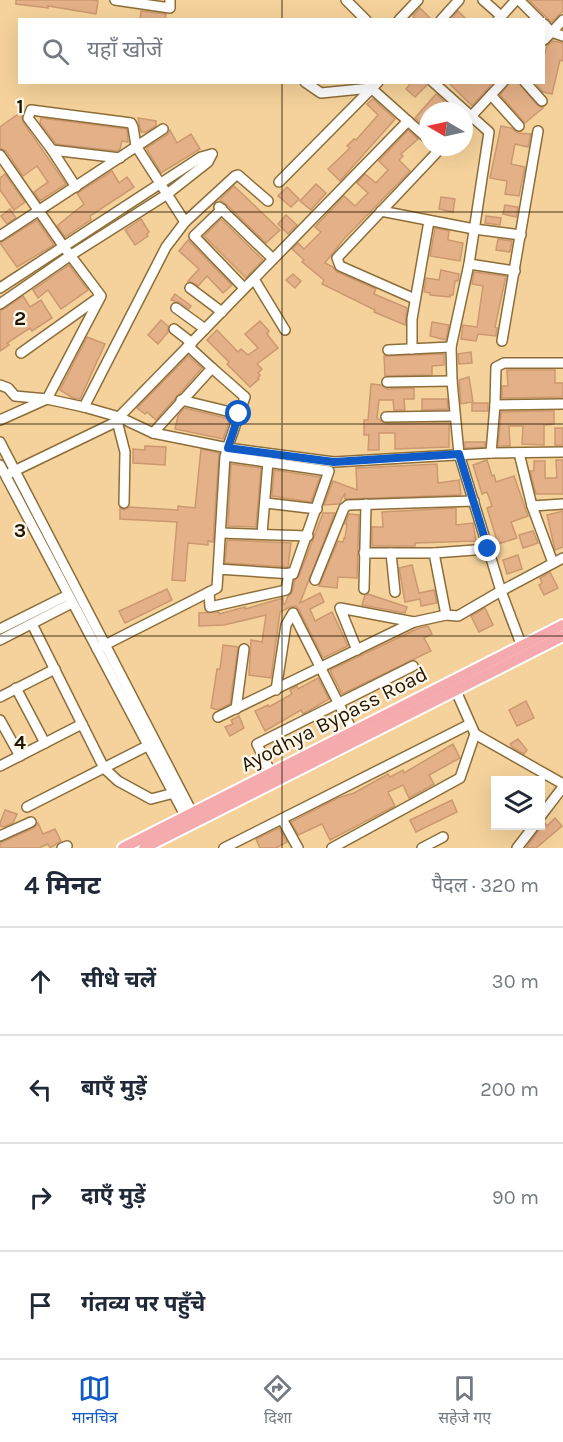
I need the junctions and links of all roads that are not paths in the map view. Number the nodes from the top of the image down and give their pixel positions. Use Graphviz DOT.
graph roads {
  1 [pos="115,0"];
  2 [pos="170,0"];
  3 [pos="346,0"];
  4 [pos="406,0"];
  5 [pos="418,0"];
  6 [pos="459,0"];
  7 [pos="483,0"];
  8 [pos="518,0"];
  9 [pos="402,17"];
  10 [pos="364,18"];
  11 [pos="443,18"];
  12 [pos="499,18"];
  13 [pos="536,18"];
  14 [pos="563,20"];
  15 [pos="545,26"];
  16 [pos="551,32"];
  17 [pos="563,36"];
  18 [pos="545,38"];
  19 [pos="308,84"];
  20 [pos="436,84"];
  21 [pos="500,84"];
  22 [pos="375,86"];
  23 [pos="533,87"];
  24 [pos="491,95"];
  25 [pos="542,100"];
  26 [pos="456,102"];
  27 [pos="473,114"];
  28 [pos="473,118"];
  29 [pos="408,121"];
  30 [pos="519,126"];
  31 [pos="163,129"];
  32 [pos="419,131"];
  33 [pos="538,131"];
  34 [pos="136,146"];
  35 [pos="52,150"];
  36 [pos="0,155"];
  37 [pos="433,156"];
  38 [pos="120,158"];
  39 [pos="279,182"];
  40 [pos="159,184"];
  41 [pos="76,187"];
  42 [pos="166,195"];
  43 [pos="212,198"];
  44 [pos="268,201"];
  45 [pos="222,209"];
  46 [pos="37,210"];
  47 [pos="381,211"];
  48 [pos="429,221"];
  49 [pos="185,222"];
  50 [pos="474,229"];
  51 [pos="1,232"];
  52 [pos="521,235"];
  53 [pos="68,251"];
  54 [pos="273,259"];
  55 [pos="469,264"];
  56 [pos="515,271"];
  57 [pos="254,279"];
  58 [pos="0,288"];
  59 [pos="190,288"];
  60 [pos="244,288"];
  61 [pos="101,296"];
  62 [pos="415,299"];
  63 [pos="0,304"];
  64 [pos="176,308"];
  65 [pos="222,312"];
  66 [pos="174,328"];
  67 [pos="205,329"];
  68 [pos="285,330"];
  69 [pos="502,341"];
  70 [pos="190,344"];
  71 [pos="451,347"];
  72 [pos="412,349"];
  73 [pos="388,350"];
  74 [pos="21,353"];
  75 [pos="563,363"];
  76 [pos="212,368"];
  77 [pos="452,381"];
  78 [pos="387,382"];
  79 [pos="0,385"];
  80 [pos="47,399"];
  81 [pos="181,400"];
  82 [pos="563,404"];
  83 [pos="495,405"];
  84 [pos="84,407"];
  85 [pos="239,414"];
  86 [pos="455,416"];
  87 [pos="386,417"];
  88 [pos="119,419"];
  89 [pos="0,420"];
  90 [pos="153,433"];
  91 [pos="0,442"];
  92 [pos="226,452"];
  93 [pos="563,452"];
  94 [pos="490,453"];
  95 [pos="519,453"];
  96 [pos="459,454"];
  97 [pos="268,462"];
  98 [pos="0,465"];
  99 [pos="10,473"];
  100 [pos="474,501"];
  101 [pos="124,503"];
  102 [pos="266,503"];
  103 [pos="366,504"];
  104 [pos="563,504"];
  105 [pos="532,506"];
  106 [pos="317,509"];
  107 [pos="221,533"];
  108 [pos="262,534"];
  109 [pos="308,536"];
  110 [pos="488,549"];
  111 [pos="364,553"];
  112 [pos="391,553"];
  113 [pos="434,553"];
  114 [pos="563,558"];
  115 [pos="553,563"];
  116 [pos="218,569"];
  117 [pos="289,573"];
  118 [pos="315,580"];
  119 [pos="364,589"];
  120 [pos="501,591"];
  121 [pos="209,592"];
  122 [pos="395,592"];
  123 [pos="70,599"];
  124 [pos="446,615"];
  125 [pos="414,622"];
  126 [pos="32,624"];
  127 [pos="563,625"];
  128 [pos="0,629"];
  129 [pos="563,636"];
  130 [pos="0,640"];
  131 [pos="101,647"];
  132 [pos="244,649"];
  133 [pos="357,650"];
  134 [pos="523,651"];
  135 [pos="412,666"];
  136 [pos="321,668"];
  137 [pos="55,669"];
  138 [pos="16,688"];
  139 [pos="276,690"];
  140 [pos="456,691"];
  141 [pos="0,696"];
  142 [pos="338,703"];
  143 [pos="236,709"];
  144 [pos="218,717"];
  145 [pos="0,720"];
  146 [pos="82,724"];
  147 [pos="470,724"];
  148 [pos="353,732"];
  149 [pos="475,734"];
  150 [pos="45,743"];
  151 [pos="149,745"];
  152 [pos="20,756"];
  153 [pos="0,766"];
  154 [pos="104,768"];
  155 [pos="272,773"];
  156 [pos="563,785"];
  157 [pos="174,793"];
  158 [pos="27,807"];
  159 [pos="545,810"];
  160 [pos="191,819"];
  161 [pos="282,819"];
  162 [pos="31,822"];
  163 [pos="530,830"];
  164 [pos="3,832"];
  165 [pos="443,837"];
  166 [pos="352,838"];
  167 [pos="123,848"];
  168 [pos="144,848"];
  169 [pos="224,848"];
  170 [pos="298,848"];
  171 [pos="332,848"];
  172 [pos="358,848"];
  173 [pos="422,848"];
  174 [pos="517,848"];
  1 -- 2 [label="street"];
  3 -- 10 [label="street"];
  4 -- 9 [label="street"];
  5 -- 9 [label="street"];
  6 -- 11 [label="street"];
  7 -- 12 [label="street"];
  8 -- 12 [label="street"];
  8 -- 13 [label="street"];
  14 -- 16 [label="street"];
  15 -- 16 [label="street"];
  16 -- 17 [label="street"];
  16 -- 18 [label="street"];
  19 -- 22 [label="street"];
  20 -- 26 [label="street"];
  21 -- 24 [label="street"];
  22 -- 29 [label="street"];
  22 -- 39 [label="street"];
  23 -- 25 [label="street"];
  24 -- 27 [label="street"];
  24 -- 30 [label="street"];
  28 -- 50 [label="street"];
  29 -- 32 [label="street"];
  29 -- 54 [label="street"];
  31 -- 34 [label="street"];
  33 -- 52 [label="street"];
  34 -- 35 [label="street"];
  34 -- 38 [label="street"];
  34 -- 40 [label="street"];
  35 -- 38 [label="street"];
  35 -- 41 [label="street"];
  36 -- 46 [label="street"];
  37 -- 47 [label="street"];
  38 -- 41 [label="street"];
  40 -- 42 [label="street"];
  40 -- 42 [label="street"];
  40 -- 53 [label="street"];
  41 -- 46 [label="street"];
  42 -- 49 [label="street"];
  42 -- 53 [label="street"];
  43 -- 44 [label="street"];
  43 -- 45 [label="street"];
  43 -- 49 [label="street"];
  45 -- 54 [label="street"];
  45 -- 60 [label="street"];
  46 -- 51 [label="street"];
  46 -- 53 [label="street"];
  47 -- 48 [label="street"];
  47 -- 62 [label="street"];
  48 -- 50 [label="street"];
  48 -- 62 [label="street"];
  49 -- 84 [label="street"];
  50 -- 52 [label="street"];
  50 -- 55 [label="street"];
  52 -- 56 [label="street"];
  53 -- 58 [label="street"];
  53 -- 61 [label="street"];
  53 -- 63 [label="street"];
  54 -- 57 [label="street"];
  55 -- 56 [label="street"];
  55 -- 71 [label="street"];
  56 -- 69 [label="street"];
  57 -- 60 [label="street"];
  57 -- 68 [label="street"];
  59 -- 65 [label="street"];
  60 -- 65 [label="street"];
  61 -- 74 [label="street"];
  61 -- 80 [label="street"];
  62 -- 72 [label="street"];
  64 -- 67 [label="street"];
  65 -- 67 [label="street"];
  66 -- 70 [label="street"];
  67 -- 70 [label="street"];
  70 -- 76 [label="street"];
  70 -- 88 [label="street"];
  71 -- 72 [label="street"];
  71 -- 77 [label="street"];
  72 -- 73 [label="street"];
  75 -- 83 [label="street"];
  76 -- 81 [label="street"];
  76 -- 85 [label="street"];
  77 -- 78 [label="street"];
  77 -- 86 [label="street"];
  79 -- 80 [label="street"];
  80 -- 84 [label="street"];
  80 -- 89 [label="street"];
  81 -- 85 [label="street"];
  81 -- 90 [label="street"];
  82 -- 83 [label="street"];
  83 -- 94 [label="street"];
  84 -- 88 [label="street"];
  85 -- 92 [label="street"];
  86 -- 87 [label="street"];
  86 -- 96 [label="street"];
  88 -- 90 [label="street"];
  88 -- 99 [label="street"];
  88 -- 101 [label="street"];
  90 -- 92 [label="street"];
  91 -- 99 [label="street"];
  92 -- 96 [label="street"];
  92 -- 97 [label="street"];
  92 -- 107 [label="street"];
  93 -- 95 [label="street"];
  94 -- 95 [label="street"];
  94 -- 96 [label="street"];
  95 -- 105 [label="street"];
  96 -- 100 [label="street"];
  97 -- 102 [label="street"];
  97 -- 106 [label="street"];
  98 -- 99 [label="street"];
  99 -- 123 [label="street"];
  99 -- 131 [label="street"];
  100 -- 103 [label="street"];
  100 -- 110 [label="street"];
  102 -- 106 [label="street"];
  102 -- 108 [label="street"];
  103 -- 111 [label="street"];
  103 -- 118 [label="street"];
  104 -- 105 [label="street"];
  105 -- 115 [label="street"];
  106 -- 109 [label="street"];
  107 -- 108 [label="street"];
  107 -- 116 [label="street"];
  108 -- 109 [label="street"];
  109 -- 117 [label="street"];
  110 -- 113 [label="street"];
  110 -- 120 [label="street"];
  111 -- 112 [label="street"];
  111 -- 119 [label="street"];
  112 -- 113 [label="street"];
  112 -- 122 [label="street"];
  113 -- 124 [label="street"];
  114 -- 115 [label="street"];
  115 -- 120 [label="street"];
  116 -- 117 [label="street"];
  116 -- 121 [label="street"];
  117 -- 121 [label="street"];
  120 -- 124 [label="street"];
  120 -- 134 [label="street"];
  121 -- 131 [label="street"];
  123 -- 126 [label="street"];
  123 -- 128 [label="street"];
  123 -- 131 [label="street"];
  124 -- 125 [label="street"];
  125 -- 133 [label="street"];
  125 -- 133 [label="street"];
  126 -- 130 [label="street"];
  126 -- 137 [label="street"];
  127 -- 134 [label="main road, Ayodhya Bypass Road"];
  129 -- 134 [label="main road, Ayodhya Bypass Road"];
  131 -- 151 [label="street"];
  131 -- 160 [label="street"];
  132 -- 143 [label="street"];
  133 -- 136 [label="street"];
  134 -- 140 [label="main road, Ayodhya Bypass Road"];
  134 -- 148 [label="main road, Ayodhya Bypass Road"];
  135 -- 142 [label="street"];
  136 -- 139 [label="street"];
  136 -- 139 [label="street"];
  136 -- 142 [label="street"];
  137 -- 138 [label="street"];
  137 -- 146 [label="street"];
  138 -- 141 [label="street"];
  138 -- 150 [label="street"];
  139 -- 143 [label="street"];
  140 -- 147 [label="street"];
  140 -- 160 [label="main road, Ayodhya Bypass Road"];
  142 -- 148 [label="street"];
  142 -- 155 [label="street"];
  143 -- 144 [label="street"];
  145 -- 152 [label="street"];
  146 -- 150 [label="street"];
  146 -- 154 [label="street"];
  147 -- 149 [label="street"];
  147 -- 161 [label="street"];
  148 -- 155 [label="main road, Ayodhya Bypass Road"];
  149 -- 156 [label="street"];
  149 -- 166 [label="street"];
  150 -- 152 [label="street"];
  151 -- 154 [label="street"];
  151 -- 157 [label="street"];
  152 -- 153 [label="street"];
  154 -- 157 [label="street"];
  154 -- 158 [label="street"];
  155 -- 160 [label="main road, Ayodhya Bypass Road"];
  156 -- 159 [label="street"];
  157 -- 160 [label="street"];
  160 -- 167 [label="main road, Ayodhya Bypass Road"];
  160 -- 168 [label="main road, Ayodhya Bypass Road"];
  161 -- 169 [label="street"];
  161 -- 170 [label="street"];
  162 -- 164 [label="street"];
  163 -- 174 [label="street"];
  165 -- 173 [label="street"];
  166 -- 171 [label="street"];
  166 -- 172 [label="street"];
}
